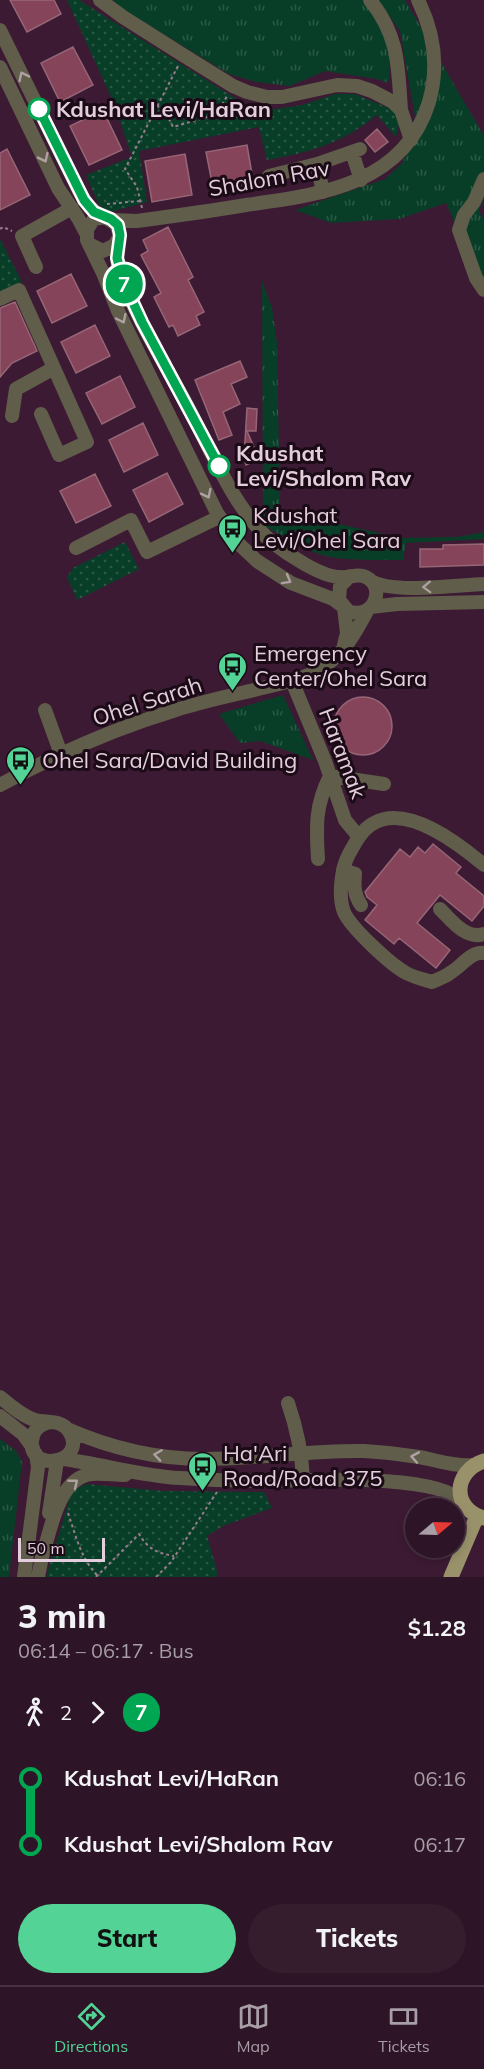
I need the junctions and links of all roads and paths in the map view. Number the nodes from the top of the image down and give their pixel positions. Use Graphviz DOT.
graph roads {
  1 [pos="100,0"];
  2 [pos="370,0"];
  3 [pos="418,0"];
  4 [pos="0,30"];
  5 [pos="183,55"];
  6 [pos="0,67"];
  7 [pos="233,86"];
  8 [pos="157,105"];
  9 [pos="401,110"];
  10 [pos="411,140"];
  11 [pos="317,164"];
  12 [pos="269,176"];
  13 [pos="484,179"];
  14 [pos="361,180"];
  15 [pos="323,192"];
  16 [pos="140,201"];
  17 [pos="72,208"];
  18 [pos="105,214"];
  19 [pos="150,219"];
  20 [pos="88,239"];
  21 [pos="118,239"];
  22 [pos="36,267"];
  23 [pos="484,290"];
  24 [pos="0,299"];
  25 [pos="54,368"];
  26 [pos="41,414"];
  27 [pos="12,416"];
  28 [pos="219,517"];
  29 [pos="76,548"];
  30 [pos="350,576"];
  31 [pos="371,581"];
  32 [pos="484,584"];
  33 [pos="484,602"];
  34 [pos="343,606"];
  35 [pos="369,609"];
  36 [pos="342,650"];
  37 [pos="292,681"];
  38 [pos="45,710"];
  39 [pos="62,754"];
  40 [pos="330,776"];
  41 [pos="384,784"];
  42 [pos="0,785"];
  43 [pos="358,837"];
  44 [pos="318,859"];
  45 [pos="484,865"];
  46 [pos="343,870"];
  47 [pos="361,905"];
  48 [pos="440,909"];
  49 [pos="484,934"];
  50 [pos="484,953"];
  51 [pos="0,1397"];
  52 [pos="288,1403"];
  53 [pos="0,1416"];
  54 [pos="50,1422"];
  55 [pos="67,1429"];
  56 [pos="35,1452"];
  57 [pos="302,1453"];
  58 [pos="60,1460"];
  59 [pos="478,1463"];
  60 [pos="150,1475"];
  61 [pos="226,1480"];
  62 [pos="303,1480"];
  63 [pos="62,1496"];
  64 [pos="459,1498"];
  65 [pos="462,1498"];
  66 [pos="465,1505"];
  67 [pos="481,1517"];
  68 [pos="43,1554"];
  69 [pos="175,1556"];
  70 [pos="97,1576"];
  71 [pos="24,1577"];
  72 [pos="38,1577"];
  73 [pos="156,1577"];
  74 [pos="451,1577"];
  1 -- 5 [label="street"];
  2 -- 9 [label="street"];
  3 -- 10 [label="street, Shalom Rav"];
  18 -- 4 [label="street, one-way"];
  5 -- 7 [label="street"];
  5 -- 8 [label="path"];
  6 -- 17 [label="street, one-way"];
  7 -- 8 [label="path"];
  7 -- 9 [label="street"];
  8 -- 16 [label="path"];
  9 -- 10 [label="street"];
  10 -- 14 [label="street, Shalom Rav"];
  11 -- 12 [label="street"];
  11 -- 14 [label="street"];
  11 -- 15 [label="street"];
  13 -- 23 [label="street"];
  14 -- 15 [label="street, Shalom Rav"];
  15 -- 19 [label="street, Shalom Rav"];
  16 -- 18 [label="path"];
  16 -- 19 [label="path"];
  17 -- 20 [label="street"];
  17 -- 22 [label="street"];
  18 -- 19 [label="street, Shalom Rav"];
  18 -- 20 [label="street"];
  18 -- 21 [label="street"];
  19 -- 21 [label="street, Shalom Rav"];
  20 -- 21 [label="street"];
  20 -- 28 [label="street, one-way"];
  21 -- 30 [label="street"];
  24 -- 25 [label="street"];
  25 -- 26 [label="street"];
  25 -- 27 [label="street"];
  28 -- 29 [label="street"];
  28 -- 34 [label="street, one-way"];
  30 -- 31 [label="street"];
  30 -- 34 [label="street"];
  32 -- 31 [label="street, one-way"];
  31 -- 35 [label="street"];
  33 -- 35 [label="street"];
  34 -- 35 [label="street"];
  34 -- 36 [label="street"];
  35 -- 36 [label="street, Ohel Sarah"];
  36 -- 37 [label="street, Ohel Sarah"];
  37 -- 39 [label="street, Ohel Sarah"];
  37 -- 40 [label="street, Haramak"];
  38 -- 39 [label="street"];
  39 -- 42 [label="street, Ohel Sarah"];
  40 -- 41 [label="street"];
  40 -- 43 [label="street, Haramak"];
  40 -- 44 [label="street"];
  43 -- 45 [label="street"];
  43 -- 46 [label="street"];
  46 -- 47 [label="street"];
  46 -- 50 [label="street"];
  48 -- 49 [label="street"];
  51 -- 54 [label="street"];
  52 -- 57 [label="street"];
  53 -- 56 [label="street"];
  54 -- 55 [label="street"];
  54 -- 56 [label="street"];
  57 -- 55 [label="street, one-way"];
  55 -- 58 [label="street"];
  56 -- 58 [label="street"];
  56 -- 71 [label="street"];
  59 -- 57 [label="street, one-way"];
  57 -- 62 [label="street"];
  58 -- 60 [label="street"];
  58 -- 68 [label="street"];
  59 -- 65 [label="main road"];
  60 -- 61 [label="street"];
  63 -- 60 [label="street, one-way"];
  61 -- 62 [label="street"];
  61 -- 69 [label="path"];
  62 -- 64 [label="street"];
  63 -- 68 [label="street"];
  63 -- 70 [label="path"];
  66 -- 67 [label="main road"];
  67 -- 74 [label="main road"];
  68 -- 72 [label="street"];
  69 -- 70 [label="path"];
  69 -- 73 [label="path"];
}
